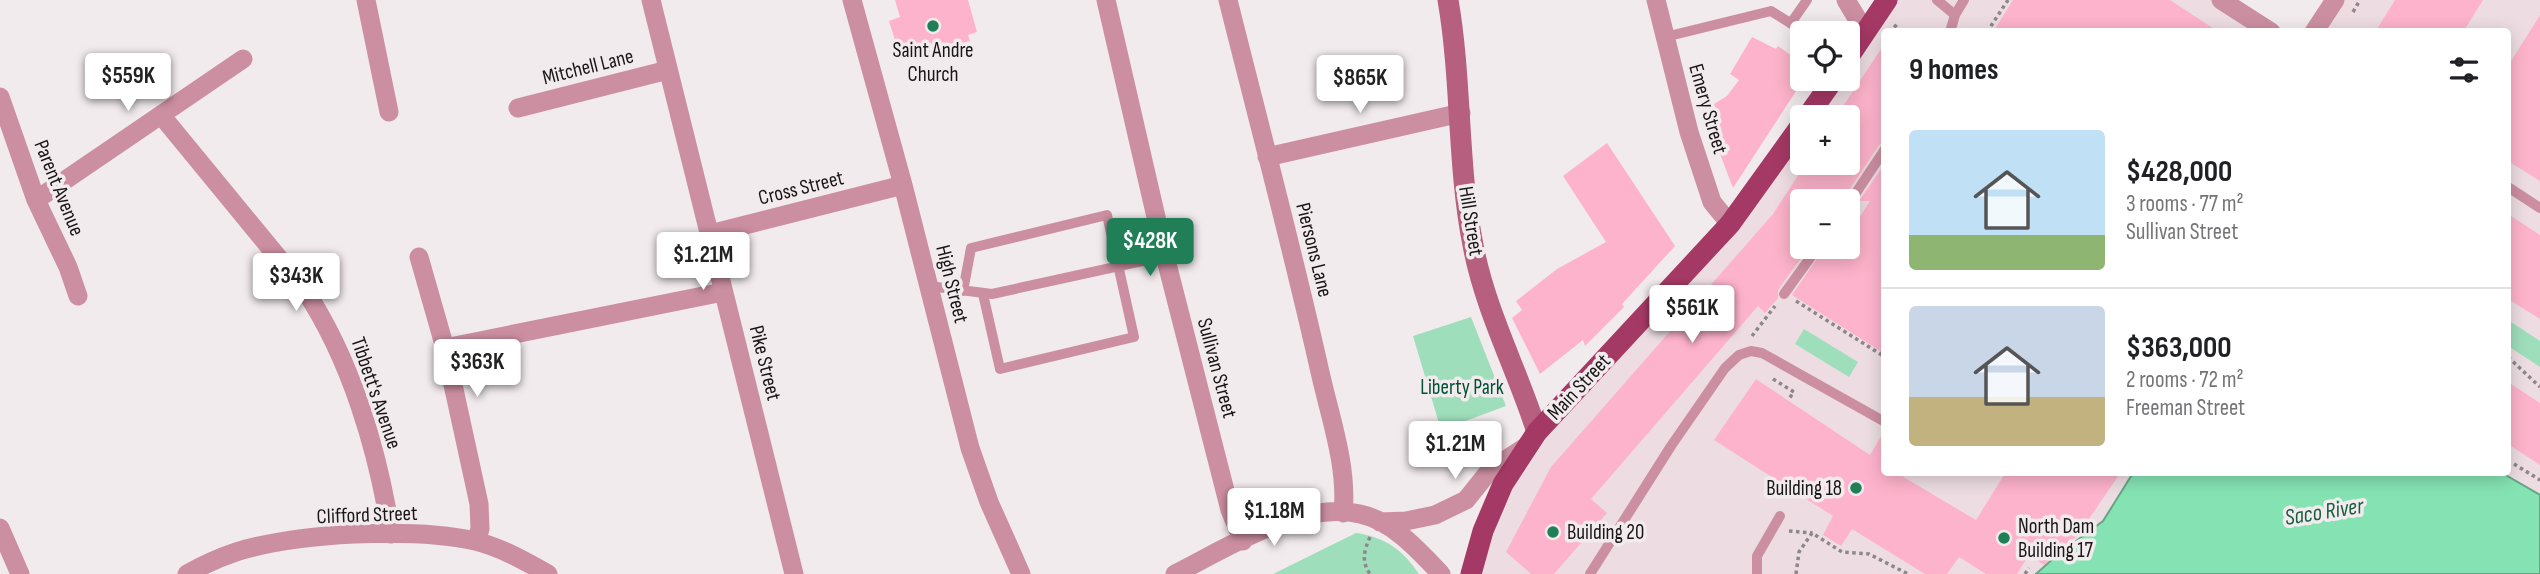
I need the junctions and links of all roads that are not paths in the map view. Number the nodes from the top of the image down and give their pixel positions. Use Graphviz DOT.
graph roads {
  1 [pos="366,0"];
  2 [pos="651,0"];
  3 [pos="852,0"];
  4 [pos="1105,0"];
  5 [pos="1228,0"];
  6 [pos="1448,0"];
  7 [pos="1657,0"];
  8 [pos="1807,0"];
  9 [pos="1846,0"];
  10 [pos="1887,0"];
  11 [pos="1937,0"];
  12 [pos="1964,0"];
  13 [pos="2221,0"];
  14 [pos="2335,0"];
  15 [pos="1955,15"];
  16 [pos="1792,21"];
  17 [pos="1790,22"];
  18 [pos="1867,27"];
  19 [pos="1951,28"];
  20 [pos="2265,28"];
  21 [pos="2318,28"];
  22 [pos="1665,37"];
  23 [pos="1860,38"];
  24 [pos="243,60"];
  25 [pos="668,70"];
  26 [pos="0,97"];
  27 [pos="519,108"];
  28 [pos="389,112"];
  29 [pos="1461,113"];
  30 [pos="161,115"];
  31 [pos="1790,141"];
  32 [pos="1881,155"];
  33 [pos="1267,157"];
  34 [pos="904,185"];
  35 [pos="1859,189"];
  36 [pos="2511,189"];
  37 [pos="36,200"];
  38 [pos="2540,208"];
  39 [pos="1730,224"];
  40 [pos="710,234"];
  41 [pos="1165,256"];
  42 [pos="419,257"];
  43 [pos="1809,259"];
  44 [pos="1118,266"];
  45 [pos="929,286"];
  46 [pos="963,291"];
  47 [pos="723,292"];
  48 [pos="983,294"];
  49 [pos="1784,294"];
  50 [pos="78,296"];
  51 [pos="445,348"];
  52 [pos="1881,420"];
  53 [pos="1532,439"];
  54 [pos="1343,513"];
  55 [pos="1780,516"];
  56 [pos="1375,527"];
  57 [pos="0,528"];
  58 [pos="391,534"];
  59 [pos="476,541"];
  60 [pos="1243,541"];
  61 [pos="20,574"];
  62 [pos="187,574"];
  63 [pos="548,574"];
  64 [pos="794,574"];
  65 [pos="1021,574"];
  66 [pos="1175,574"];
  67 [pos="1441,574"];
  68 [pos="1471,574"];
  69 [pos="1590,574"];
  70 [pos="1756,574"];
  1 -- 28 [label="street"];
  2 -- 25 [label="street, Pike Street"];
  3 -- 34 [label="street, High Street"];
  4 -- 41 [label="street, Sullivan Street"];
  5 -- 33 [label="street, Piersons Lane"];
  6 -- 29 [label="street, Hill Street"];
  7 -- 22 [label="street, Emery Street"];
  8 -- 16 [label="lane"];
  9 -- 18 [label="street"];
  10 -- 18 [label="main road"];
  11 -- 15 [label="lane"];
  12 -- 15 [label="lane"];
  13 -- 20 [label="street"];
  14 -- 21 [label="street"];
  15 -- 19 [label="lane"];
  17 -- 22 [label="lane"];
  18 -- 23 [label="main road"];
  22 -- 39 [label="street, Emery Street"];
  24 -- 30 [label="street"];
  25 -- 27 [label="street, Mitchell Lane"];
  25 -- 40 [label="street, Pike Street"];
  26 -- 37 [label="street, Parent Avenue"];
  29 -- 33 [label="street"];
  29 -- 53 [label="street, Hill Street"];
  30 -- 37 [label="street"];
  30 -- 58 [label="street, Tibbett's Avenue"];
  31 -- 39 [label="main road, Main Street"];
  32 -- 35 [label="lane"];
  33 -- 54 [label="street, Piersons Lane"];
  34 -- 40 [label="street, Cross Street"];
  34 -- 45 [label="street, High Street"];
  36 -- 38 [label="lane"];
  37 -- 50 [label="street, Parent Avenue"];
  39 -- 53 [label="main road, Main Street"];
  40 -- 47 [label="street, Pike Street"];
  41 -- 44 [label="lane"];
  41 -- 60 [label="street, Sullivan Street"];
  42 -- 51 [label="street"];
  43 -- 49 [label="lane"];
  44 -- 46 [label="lane"];
  44 -- 48 [label="lane"];
  44 -- 48 [label="lane"];
  45 -- 46 [label="lane"];
  45 -- 65 [label="street, High Street"];
  46 -- 48 [label="lane"];
  47 -- 51 [label="street"];
  47 -- 64 [label="street, Pike Street"];
  51 -- 59 [label="street"];
  52 -- 69 [label="lane"];
  53 -- 56 [label="street"];
  53 -- 68 [label="main road, Main Street"];
  54 -- 56 [label="street"];
  54 -- 60 [label="street"];
  55 -- 70 [label="lane"];
  56 -- 67 [label="street"];
  57 -- 61 [label="street"];
  58 -- 59 [label="street, Clifford Street"];
  58 -- 62 [label="street, Clifford Street"];
  59 -- 63 [label="street, Clifford Street"];
  60 -- 66 [label="street"];
}
